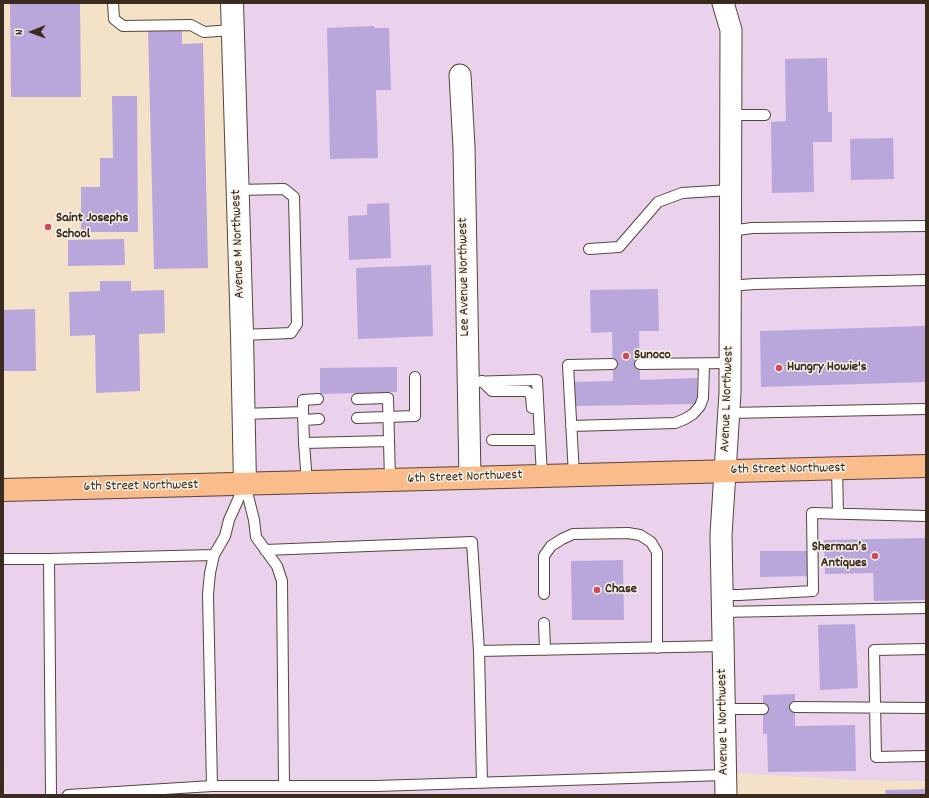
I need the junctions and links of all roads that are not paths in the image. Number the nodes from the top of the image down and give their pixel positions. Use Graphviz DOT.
graph roads {
  1 [pos="113,3"];
  2 [pos="232,3"];
  3 [pos="723,3"];
  4 [pos="234,30"];
  5 [pos="460,75"];
  6 [pos="731,115"];
  7 [pos="766,115"];
  8 [pos="238,190"];
  9 [pos="730,190"];
  10 [pos="926,226"];
  11 [pos="730,231"];
  12 [pos="589,249"];
  13 [pos="926,280"];
  14 [pos="730,286"];
  15 [pos="242,335"];
  16 [pos="730,363"];
  17 [pos="612,364"];
  18 [pos="640,364"];
  19 [pos="704,364"];
  20 [pos="415,377"];
  21 [pos="475,381"];
  22 [pos="318,399"];
  23 [pos="357,399"];
  24 [pos="926,409"];
  25 [pos="729,413"];
  26 [pos="243,414"];
  27 [pos="303,416"];
  28 [pos="388,417"];
  29 [pos="357,418"];
  30 [pos="320,419"];
  31 [pos="571,426"];
  32 [pos="540,437"];
  33 [pos="389,440"];
  34 [pos="492,440"];
  35 [pos="304,443"];
  36 [pos="926,466"];
  37 [pos="837,468"];
  38 [pos="725,471"];
  39 [pos="542,476"];
  40 [pos="574,476"];
  41 [pos="470,478"];
  42 [pos="390,480"];
  43 [pos="307,483"];
  44 [pos="244,484"];
  45 [pos="3,490"];
  46 [pos="838,514"];
  47 [pos="926,516"];
  48 [pos="265,550"];
  49 [pos="214,555"];
  50 [pos="49,559"];
  51 [pos="3,560"];
  52 [pos="544,594"];
  53 [pos="722,603"];
  54 [pos="926,608"];
  55 [pos="544,623"];
  56 [pos="723,646"];
  57 [pos="657,648"];
  58 [pos="545,650"];
  59 [pos="926,650"];
  60 [pos="478,651"];
  61 [pos="795,707"];
  62 [pos="763,708"];
  63 [pos="875,708"];
  64 [pos="926,708"];
  65 [pos="724,709"];
  66 [pos="926,756"];
  67 [pos="725,774"];
  68 [pos="482,783"];
  69 [pos="284,785"];
  70 [pos="212,786"];
  71 [pos="51,795"];
  72 [pos="68,795"];
  73 [pos="726,795"];
  1 -- 4 [label="lane"];
  2 -- 4 [label="street, Avenue M Northwest"];
  3 -- 6 [label="street, Avenue L Northwest"];
  4 -- 8 [label="street, Avenue M Northwest"];
  5 -- 21 [label="street, Lee Avenue Northwest"];
  6 -- 7 [label="lane"];
  6 -- 9 [label="street, Avenue L Northwest"];
  8 -- 15 [label="street, Avenue M Northwest"];
  8 -- 15 [label="lane"];
  9 -- 11 [label="street, Avenue L Northwest"];
  9 -- 12 [label="lane"];
  10 -- 11 [label="lane"];
  11 -- 14 [label="street, Avenue L Northwest"];
  13 -- 14 [label="lane"];
  14 -- 16 [label="street, Avenue L Northwest"];
  15 -- 26 [label="street, Avenue M Northwest"];
  16 -- 19 [label="lane"];
  16 -- 25 [label="street, Avenue L Northwest"];
  17 -- 31 [label="lane"];
  18 -- 19 [label="lane"];
  19 -- 31 [label="lane"];
  20 -- 28 [label="lane"];
  21 -- 32 [label="lane"];
  21 -- 32 [label="lane"];
  21 -- 41 [label="street, Lee Avenue Northwest"];
  22 -- 27 [label="lane"];
  23 -- 28 [label="lane"];
  24 -- 25 [label="lane"];
  25 -- 38 [label="street, Avenue L Northwest"];
  26 -- 27 [label="lane"];
  26 -- 44 [label="street, Avenue M Northwest"];
  27 -- 30 [label="lane"];
  27 -- 35 [label="lane"];
  28 -- 29 [label="lane"];
  28 -- 33 [label="lane"];
  31 -- 40 [label="lane"];
  32 -- 34 [label="lane"];
  32 -- 39 [label="lane"];
  33 -- 35 [label="lane"];
  33 -- 42 [label="lane"];
  35 -- 43 [label="lane"];
  36 -- 37 [label="highway, 6th Street Northwest"];
  37 -- 38 [label="highway, 6th Street Northwest"];
  37 -- 46 [label="lane"];
  38 -- 40 [label="highway, 6th Street Northwest"];
  38 -- 53 [label="street, Avenue L Northwest"];
  39 -- 40 [label="highway, 6th Street Northwest"];
  39 -- 41 [label="highway, 6th Street Northwest"];
  41 -- 42 [label="highway, 6th Street Northwest"];
  42 -- 43 [label="highway, 6th Street Northwest"];
  43 -- 44 [label="highway, 6th Street Northwest"];
  44 -- 45 [label="highway, 6th Street Northwest"];
  44 -- 48 [label="lane"];
  44 -- 49 [label="lane"];
  46 -- 47 [label="lane"];
  46 -- 53 [label="lane"];
  48 -- 60 [label="lane"];
  48 -- 69 [label="lane"];
  49 -- 50 [label="lane"];
  49 -- 70 [label="lane"];
  50 -- 51 [label="lane"];
  50 -- 71 [label="lane"];
  52 -- 57 [label="lane"];
  53 -- 54 [label="lane"];
  53 -- 56 [label="street, Avenue L Northwest"];
  55 -- 58 [label="lane"];
  56 -- 57 [label="lane"];
  56 -- 65 [label="street, Avenue L Northwest"];
  57 -- 58 [label="lane"];
  58 -- 60 [label="lane"];
  59 -- 63 [label="lane"];
  60 -- 68 [label="lane"];
  61 -- 63 [label="lane"];
  62 -- 65 [label="lane"];
  63 -- 64 [label="lane"];
  63 -- 66 [label="lane"];
  65 -- 67 [label="street, Avenue L Northwest"];
  67 -- 68 [label="lane"];
  67 -- 73 [label="street, Avenue L Northwest"];
  68 -- 69 [label="lane"];
  69 -- 70 [label="lane"];
  70 -- 72 [label="lane"];
}
